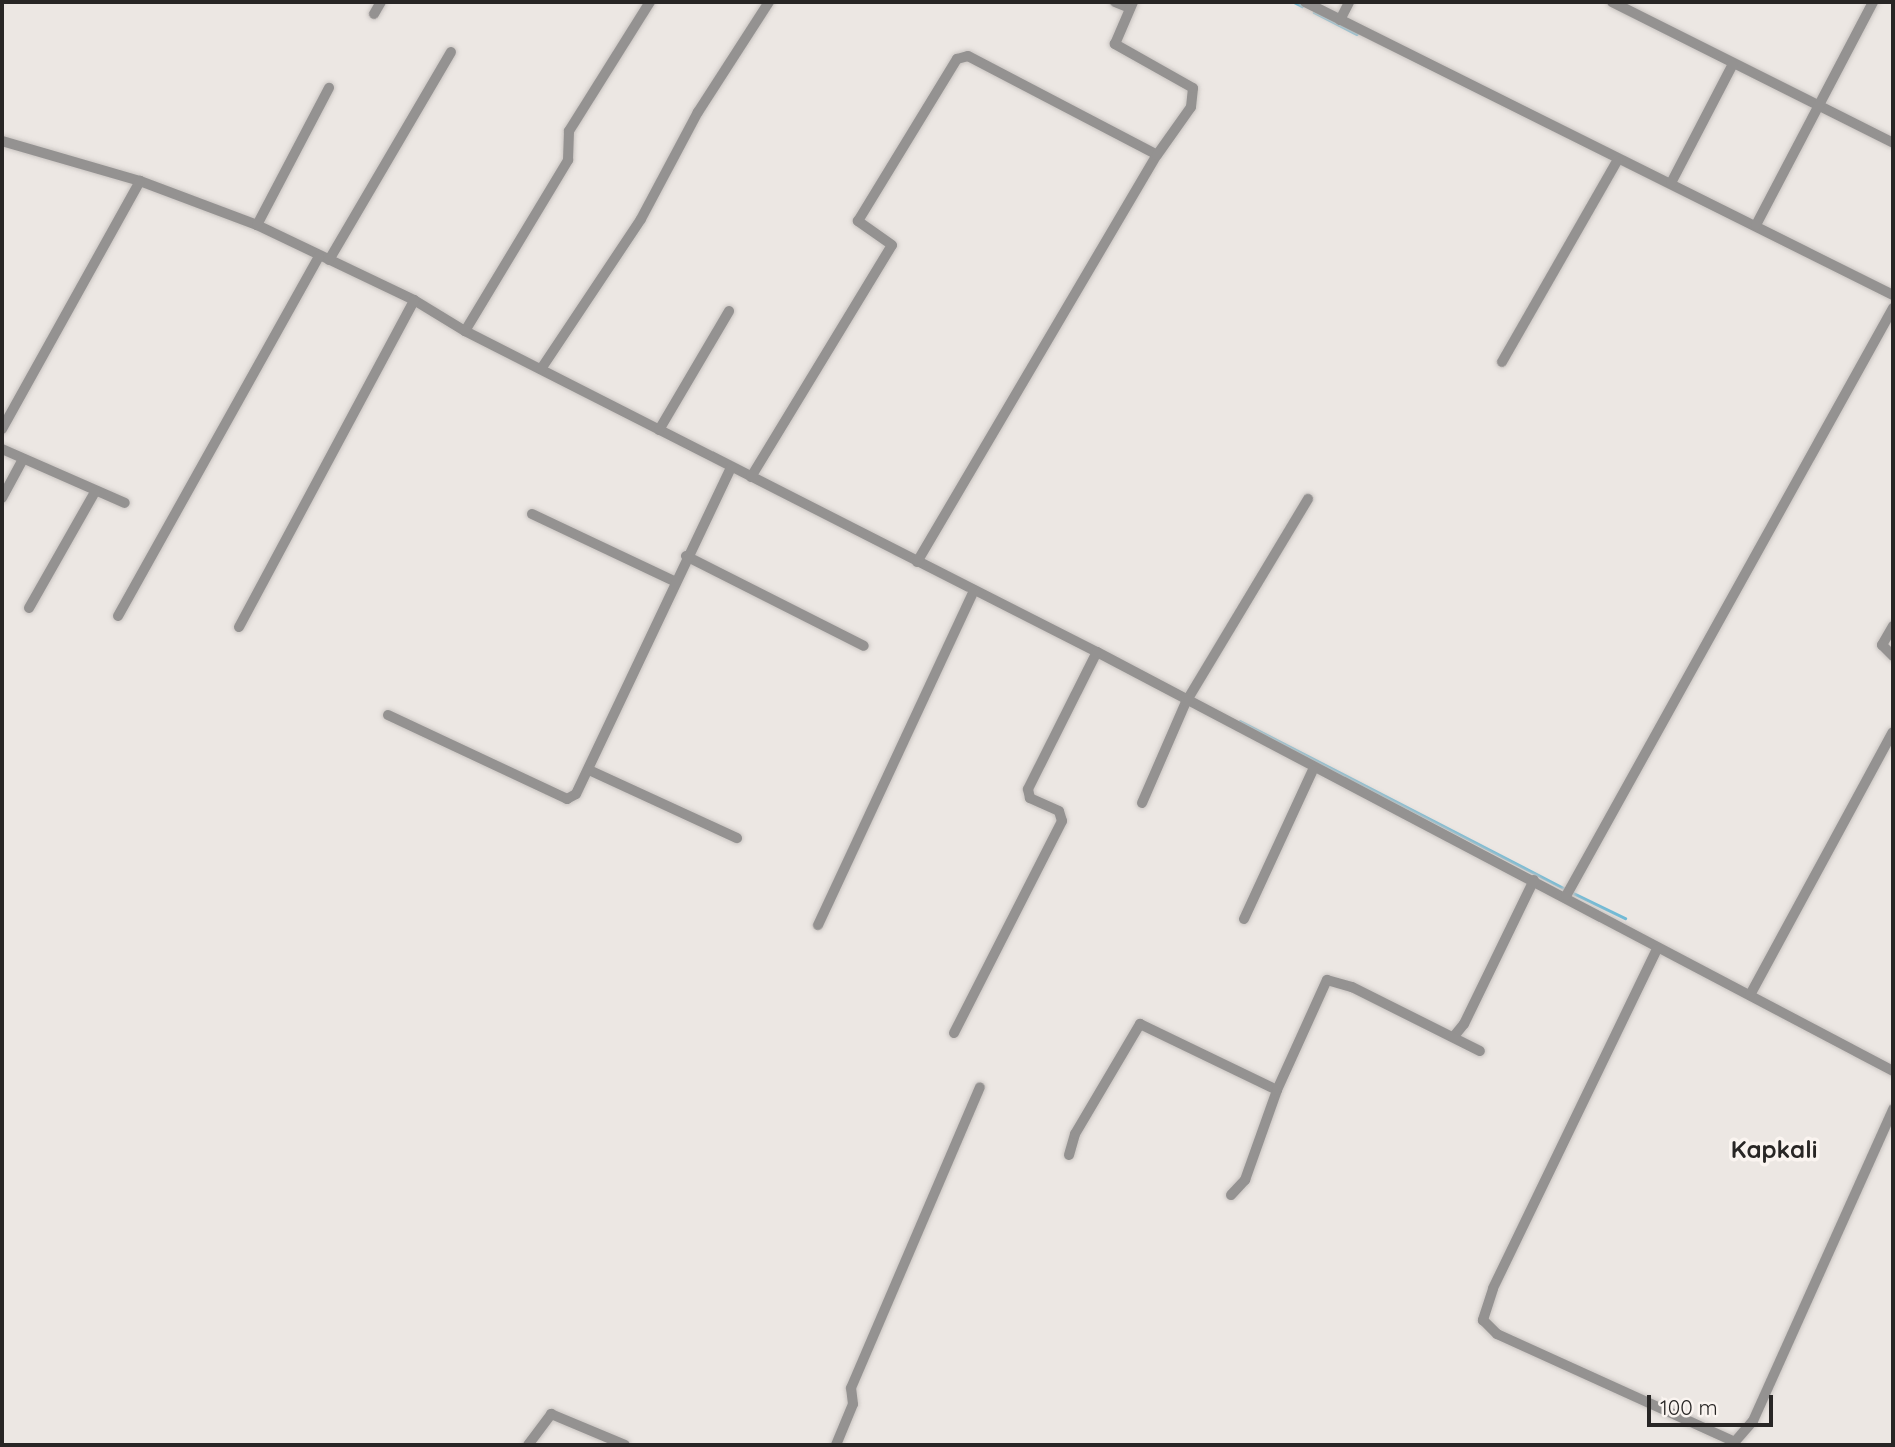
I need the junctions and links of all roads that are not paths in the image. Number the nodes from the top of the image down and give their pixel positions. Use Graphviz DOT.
graph roads {
  1 [pos="381,2"];
  2 [pos="650,2"];
  3 [pos="769,2"];
  4 [pos="1115,2"];
  5 [pos="1305,2"];
  6 [pos="1349,2"];
  7 [pos="1612,2"];
  8 [pos="1873,2"];
  9 [pos="1131,5"];
  10 [pos="374,14"];
  11 [pos="1340,20"];
  12 [pos="451,52"];
  13 [pos="1733,64"];
  14 [pos="329,88"];
  15 [pos="1819,107"];
  16 [pos="2,141"];
  17 [pos="1893,143"];
  18 [pos="1157,155"];
  19 [pos="1617,161"];
  20 [pos="140,181"];
  21 [pos="1671,183"];
  22 [pos="257,225"];
  23 [pos="1756,225"];
  24 [pos="324,258"];
  25 [pos="1893,295"];
  26 [pos="414,300"];
  27 [pos="1893,308"];
  28 [pos="729,311"];
  29 [pos="465,331"];
  30 [pos="1502,362"];
  31 [pos="541,369"];
  32 [pos="2,429"];
  33 [pos="659,430"];
  34 [pos="2,449"];
  35 [pos="23,459"];
  36 [pos="731,467"];
  37 [pos="751,477"];
  38 [pos="95,492"];
  39 [pos="2,498"];
  40 [pos="1308,499"];
  41 [pos="125,503"];
  42 [pos="532,514"];
  43 [pos="686,556"];
  44 [pos="916,562"];
  45 [pos="674,581"];
  46 [pos="973,593"];
  47 [pos="29,608"];
  48 [pos="118,616"];
  49 [pos="1893,626"];
  50 [pos="239,627"];
  51 [pos="864,646"];
  52 [pos="1097,652"];
  53 [pos="1893,656"];
  54 [pos="1186,702"];
  55 [pos="388,715"];
  56 [pos="1893,732"];
  57 [pos="589,770"];
  58 [pos="1313,770"];
  59 [pos="1142,803"];
  60 [pos="737,838"];
  61 [pos="1534,880"];
  62 [pos="1566,896"];
  63 [pos="1244,919"];
  64 [pos="818,925"];
  65 [pos="1657,949"];
  66 [pos="1749,995"];
  67 [pos="954,1033"];
  68 [pos="1455,1035"];
  69 [pos="1480,1051"];
  70 [pos="1893,1071"];
  71 [pos="980,1087"];
  72 [pos="1277,1090"];
  73 [pos="1893,1109"];
  74 [pos="1069,1155"];
  75 [pos="1231,1195"];
  76 [pos="1733,1443"];
  77 [pos="528,1445"];
  78 [pos="625,1445"];
  79 [pos="836,1445"];
  1 -- 10 [label="street"];
  2 -- 29 [label="street"];
  3 -- 31 [label="street"];
  4 -- 9 [label="street"];
  5 -- 11 [label="street"];
  6 -- 11 [label="street"];
  7 -- 13 [label="street"];
  8 -- 15 [label="street"];
  9 -- 18 [label="street"];
  11 -- 19 [label="street"];
  12 -- 24 [label="street"];
  13 -- 15 [label="street"];
  13 -- 21 [label="street"];
  14 -- 22 [label="street"];
  15 -- 17 [label="street"];
  15 -- 23 [label="street"];
  16 -- 20 [label="street"];
  18 -- 37 [label="street"];
  18 -- 44 [label="street"];
  19 -- 21 [label="street"];
  19 -- 30 [label="street"];
  20 -- 22 [label="street"];
  20 -- 32 [label="street"];
  21 -- 23 [label="street"];
  22 -- 24 [label="street"];
  23 -- 25 [label="street"];
  24 -- 26 [label="street"];
  24 -- 48 [label="street"];
  26 -- 29 [label="street"];
  26 -- 50 [label="street"];
  27 -- 62 [label="street"];
  28 -- 33 [label="street"];
  29 -- 31 [label="street"];
  31 -- 33 [label="street"];
  33 -- 36 [label="street"];
  34 -- 35 [label="street"];
  35 -- 38 [label="street"];
  35 -- 39 [label="street"];
  36 -- 37 [label="street"];
  36 -- 43 [label="street"];
  37 -- 44 [label="street"];
  38 -- 41 [label="street"];
  38 -- 47 [label="street"];
  40 -- 54 [label="street"];
  42 -- 45 [label="street"];
  43 -- 45 [label="street"];
  43 -- 51 [label="street"];
  44 -- 46 [label="street"];
  45 -- 57 [label="street"];
  46 -- 52 [label="street"];
  46 -- 64 [label="street"];
  49 -- 53 [label="street"];
  52 -- 54 [label="street"];
  52 -- 67 [label="street"];
  54 -- 58 [label="street"];
  54 -- 59 [label="street"];
  55 -- 57 [label="street"];
  56 -- 66 [label="street"];
  57 -- 60 [label="street"];
  58 -- 61 [label="street"];
  58 -- 63 [label="street"];
  61 -- 62 [label="street"];
  61 -- 68 [label="street"];
  62 -- 65 [label="street"];
  65 -- 66 [label="street"];
  65 -- 76 [label="street"];
  66 -- 70 [label="street"];
  68 -- 69 [label="street"];
  68 -- 72 [label="street"];
  71 -- 79 [label="street"];
  72 -- 74 [label="street"];
  72 -- 75 [label="street"];
  73 -- 76 [label="street"];
  77 -- 78 [label="street"];
}
